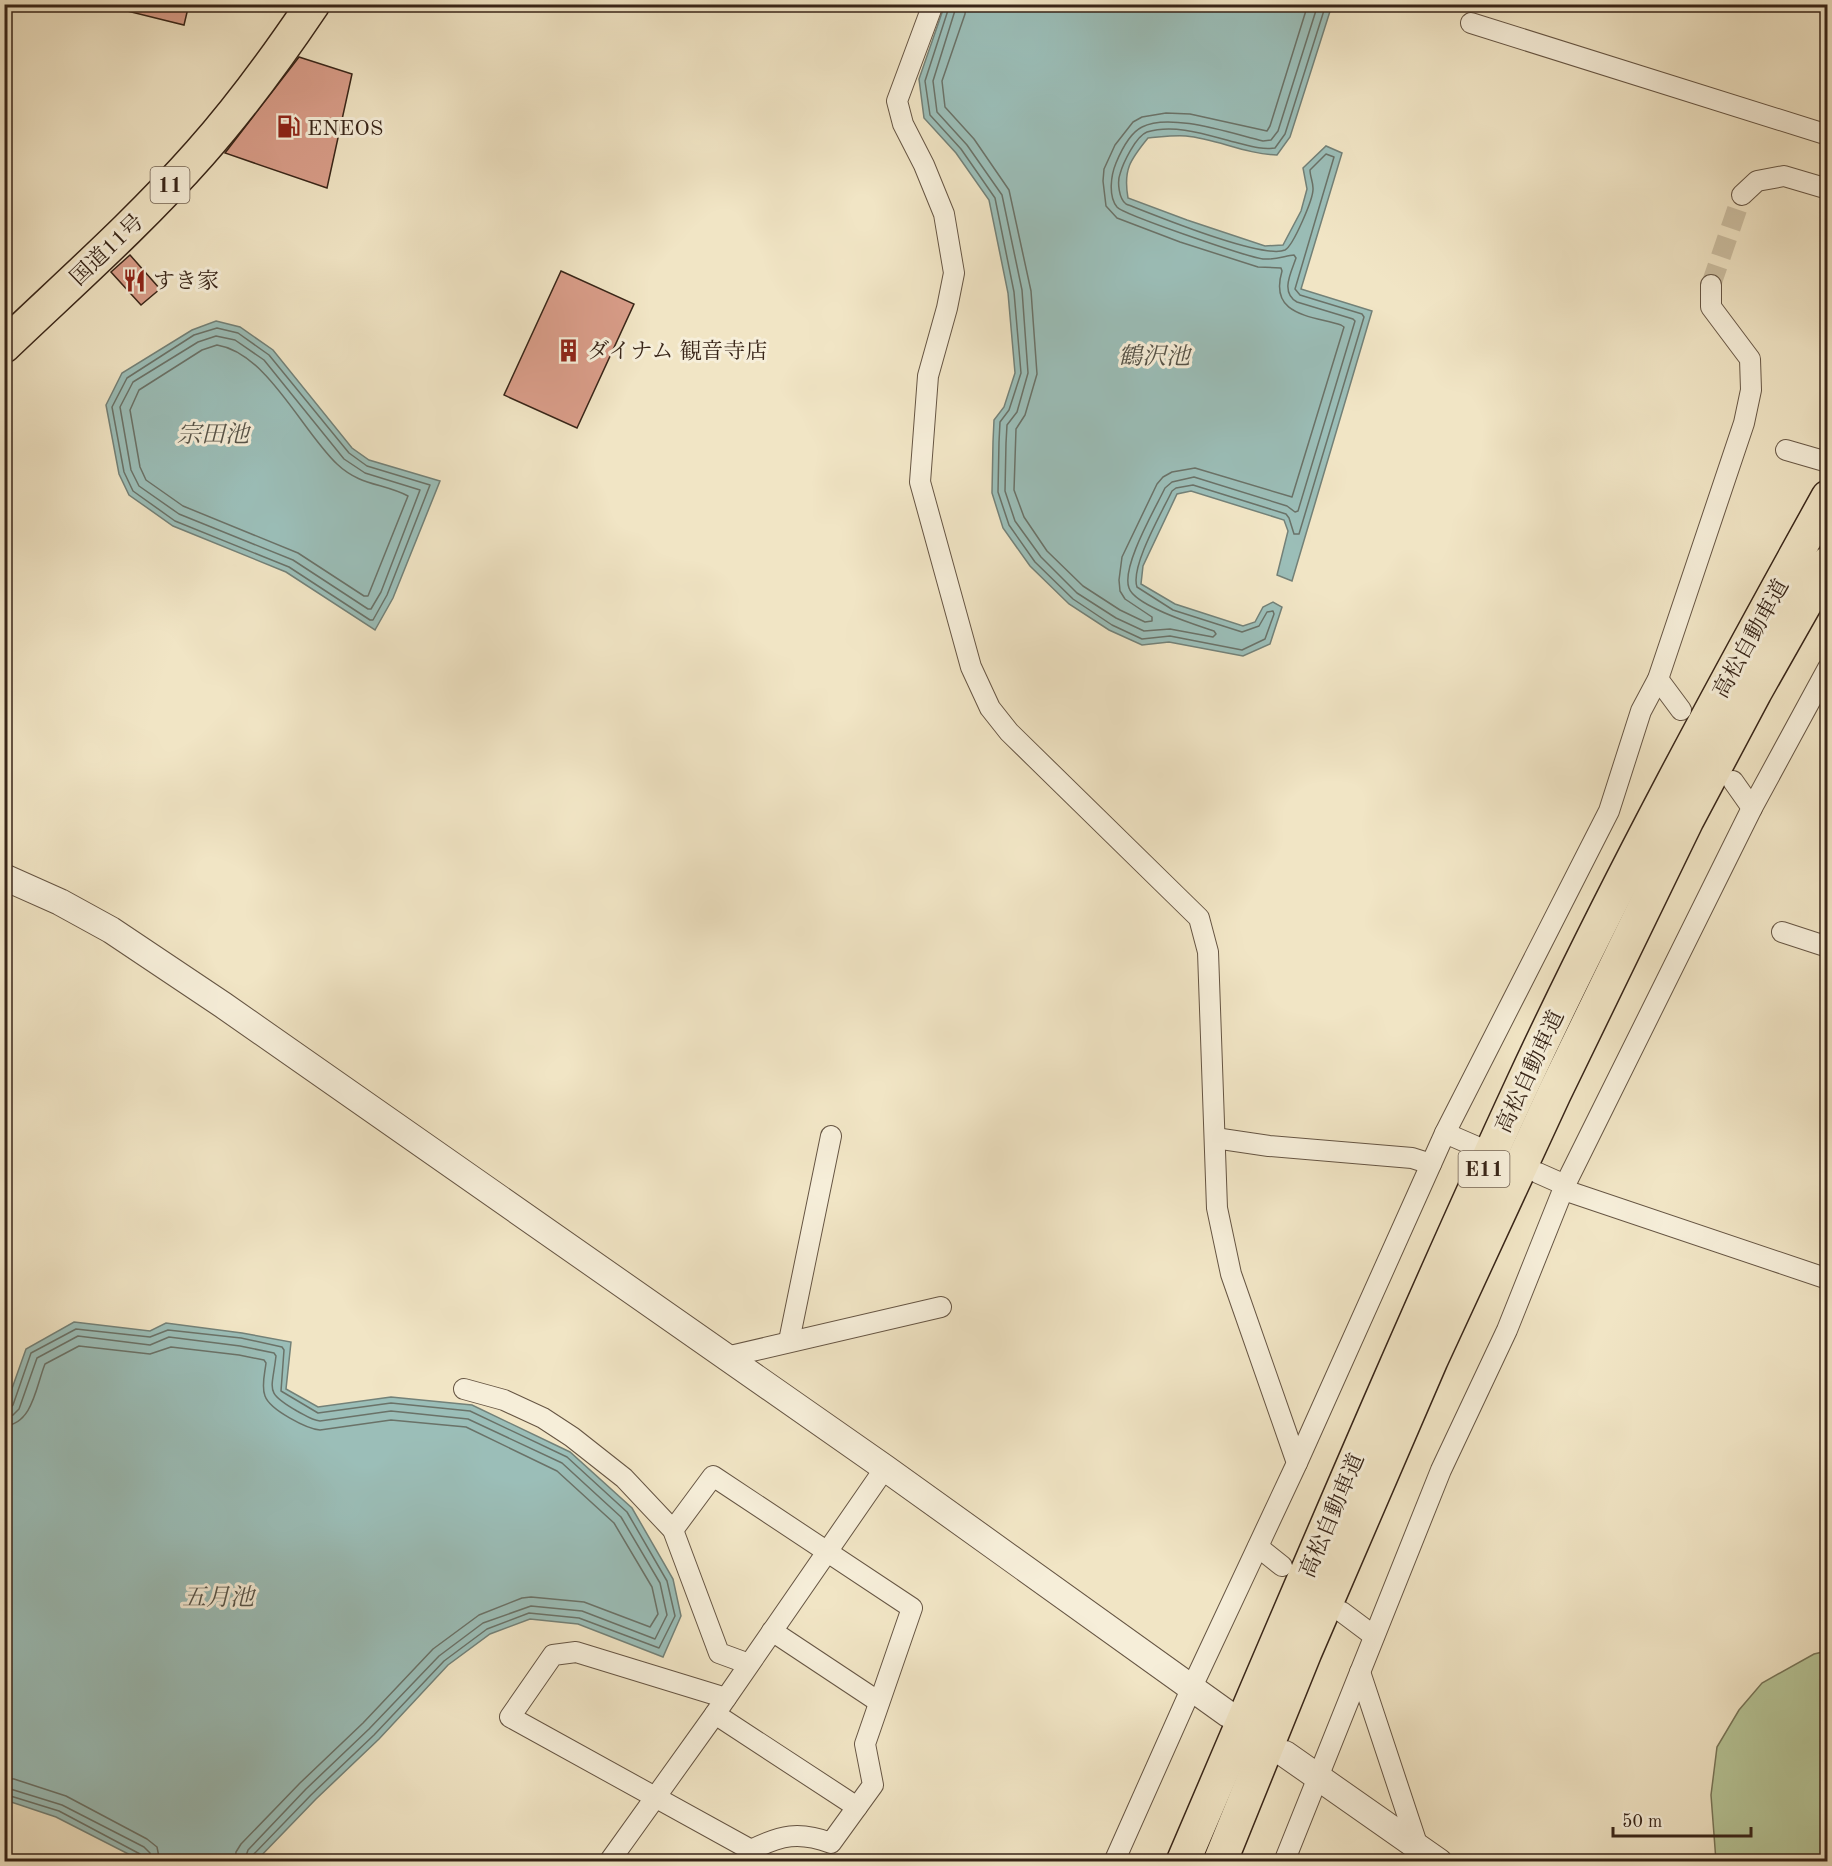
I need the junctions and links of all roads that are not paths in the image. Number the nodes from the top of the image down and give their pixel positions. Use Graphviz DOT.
graph roads {
  1 [pos="313,4"];
  2 [pos="933,4"];
  3 [pos="1471,23"];
  4 [pos="1827,135"];
  5 [pos="1827,189"];
  6 [pos="1742,195"];
  7 [pos="1711,285"];
  8 [pos="6,344"];
  9 [pos="1786,450"];
  10 [pos="1824,461"];
  11 [pos="1827,497"];
  12 [pos="1827,563"];
  13 [pos="1827,668"];
  14 [pos="1658,678"];
  15 [pos="1681,710"];
  16 [pos="1733,781"];
  17 [pos="1752,808"];
  18 [pos="4,877"];
  19 [pos="1782,932"];
  20 [pos="1827,947"];
  21 [pos="1445,1133"];
  22 [pos="831,1136"];
  23 [pos="1215,1138"];
  24 [pos="1474,1146"];
  25 [pos="1431,1164"];
  26 [pos="1538,1173"];
  27 [pos="1565,1188"];
  28 [pos="1827,1279"];
  29 [pos="941,1307"];
  30 [pos="789,1341"];
  31 [pos="726,1357"];
  32 [pos="464,1389"];
  33 [pos="1297,1463"];
  34 [pos="885,1468"];
  35 [pos="673,1530"];
  36 [pos="1258,1547"];
  37 [pos="827,1550"];
  38 [pos="1282,1566"];
  39 [pos="1342,1612"];
  40 [pos="772,1631"];
  41 [pos="1374,1636"];
  42 [pos="749,1664"];
  43 [pos="1360,1672"];
  44 [pos="1192,1687"];
  45 [pos="879,1702"];
  46 [pos="721,1706"];
  47 [pos="1228,1714"];
  48 [pos="1285,1754"];
  49 [pos="1318,1776"];
  50 [pos="655,1798"];
  51 [pos="857,1807"];
  52 [pos="1420,1854"];
  53 [pos="754,1856"];
  54 [pos="609,1862"];
  55 [pos="1114,1862"];
  56 [pos="1183,1862"];
  57 [pos="1220,1862"];
  58 [pos="1284,1862"];
  59 [pos="1439,1862"];
  1 -- 8 [label="highway, 国道11号 / 11"];
  2 -- 23 [label="street"];
  3 -- 4 [label="street"];
  5 -- 6 [label="street"];
  7 -- 14 [label="street"];
  9 -- 10 [label="street"];
  11 -- 56 [label="highway, 高松自動車道 / E11"];
  12 -- 57 [label="highway, 高松自動車道 / E11"];
  13 -- 17 [label="street"];
  14 -- 15 [label="street"];
  14 -- 21 [label="street"];
  16 -- 17 [label="street"];
  17 -- 27 [label="street"];
  18 -- 31 [label="street"];
  19 -- 20 [label="street"];
  21 -- 24 [label="street"];
  21 -- 25 [label="street"];
  22 -- 30 [label="street"];
  23 -- 25 [label="street"];
  23 -- 33 [label="street"];
  25 -- 33 [label="street"];
  26 -- 27 [label="street"];
  27 -- 28 [label="street"];
  27 -- 41 [label="street"];
  29 -- 30 [label="street"];
  30 -- 31 [label="street"];
  31 -- 34 [label="street"];
  32 -- 35 [label="street"];
  33 -- 36 [label="street"];
  34 -- 37 [label="street"];
  34 -- 44 [label="street"];
  35 -- 37 [label="street"];
  35 -- 42 [label="street"];
  36 -- 38 [label="street"];
  36 -- 44 [label="street"];
  37 -- 40 [label="street"];
  37 -- 45 [label="street"];
  39 -- 41 [label="street"];
  40 -- 42 [label="street"];
  40 -- 45 [label="street"];
  41 -- 43 [label="street"];
  42 -- 46 [label="street"];
  43 -- 49 [label="street"];
  43 -- 52 [label="street"];
  44 -- 47 [label="street"];
  44 -- 55 [label="street"];
  45 -- 51 [label="street"];
  46 -- 50 [label="street"];
  46 -- 50 [label="street"];
  46 -- 51 [label="street"];
  48 -- 49 [label="street"];
  49 -- 52 [label="street"];
  49 -- 58 [label="street"];
  50 -- 53 [label="street"];
  50 -- 54 [label="street"];
  51 -- 53 [label="street"];
  52 -- 59 [label="street"];
}
